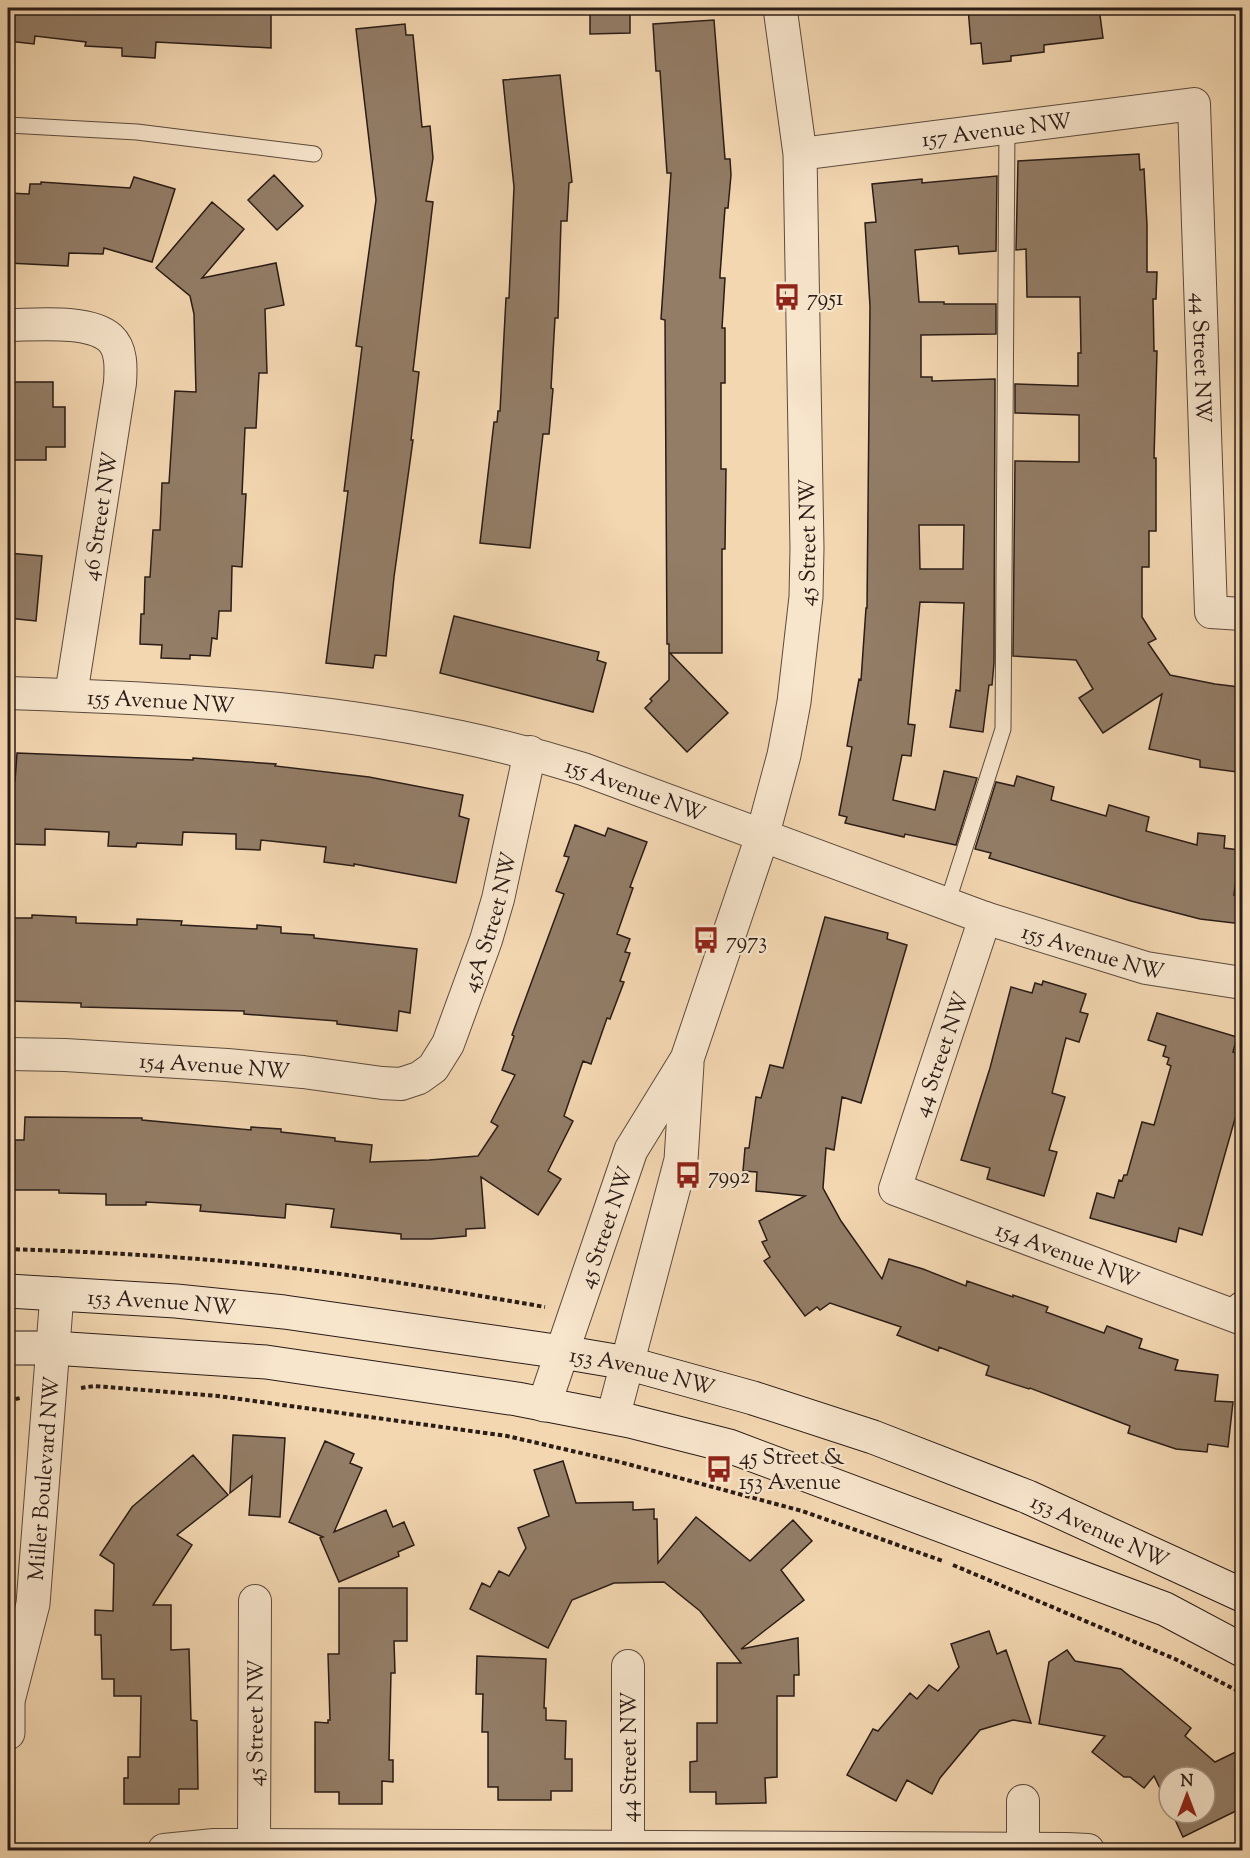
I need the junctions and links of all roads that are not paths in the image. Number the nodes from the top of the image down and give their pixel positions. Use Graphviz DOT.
graph roads {
  1 [pos="780,8"];
  2 [pos="1194,104"];
  3 [pos="8,125"];
  4 [pos="1007,128"];
  5 [pos="314,154"];
  6 [pos="800,154"];
  7 [pos="8,325"];
  8 [pos="1242,614"];
  9 [pos="8,693"];
  10 [pos="71,695"];
  11 [pos="530,752"];
  12 [pos="762,837"];
  13 [pos="947,904"];
  14 [pos="986,918"];
  15 [pos="1242,983"];
  16 [pos="8,1054"];
  17 [pos="687,1059"];
  18 [pos="419,1078"];
  19 [pos="895,1189"];
  20 [pos="8,1291"];
  21 [pos="57,1294"];
  22 [pos="1241,1313"];
  23 [pos="8,1348"];
  24 [pos="53,1348"];
  25 [pos="562,1352"];
  26 [pos="627,1363"];
  27 [pos="544,1405"];
  28 [pos="613,1417"];
  29 [pos="1242,1595"];
  30 [pos="255,1601"];
  31 [pos="1242,1650"];
  32 [pos="628,1666"];
  33 [pos="8,1694"];
  34 [pos="8,1733"];
  35 [pos="1023,1801"];
  36 [pos="254,1845"];
  37 [pos="628,1847"];
  38 [pos="567,1849"];
  39 [pos="1023,1849"];
  40 [pos="164,1851"];
  41 [pos="1088,1851"];
  1 -- 6 [label="main road, 45 Street NW"];
  2 -- 4 [label="street, 157 Avenue NW"];
  2 -- 8 [label="street, 44 Street NW"];
  3 -- 5 [label="lane"];
  4 -- 6 [label="street, 157 Avenue NW"];
  4 -- 13 [label="lane"];
  6 -- 12 [label="main road, 45 Street NW"];
  7 -- 10 [label="street, 46 Street NW"];
  9 -- 10 [label="street, 155 Avenue NW"];
  10 -- 11 [label="street, 155 Avenue NW"];
  11 -- 12 [label="street, 155 Avenue NW"];
  11 -- 18 [label="street, 45A Street NW"];
  12 -- 13 [label="street, 155 Avenue NW"];
  12 -- 17 [label="main road, 45 Street NW"];
  13 -- 14 [label="street, 155 Avenue NW"];
  14 -- 15 [label="street, 155 Avenue NW"];
  14 -- 19 [label="street, 44 Street NW"];
  16 -- 18 [label="street, 154 Avenue NW"];
  17 -- 25 [label="main road, 45 Street NW"];
  17 -- 26 [label="main road, 45 Street NW"];
  19 -- 22 [label="street, 154 Avenue NW"];
  20 -- 21 [label="main road, 153 Avenue NW"];
  21 -- 24 [label="main road, Miller Boulevard NW"];
  21 -- 25 [label="main road, 153 Avenue NW"];
  23 -- 24 [label="main road, 153 Avenue NW"];
  24 -- 27 [label="main road, 153 Avenue NW"];
  24 -- 33 [label="main road, Miller Boulevard NW"];
  25 -- 26 [label="main road, 153 Avenue NW"];
  25 -- 27 [label="main road, 45 Street NW"];
  26 -- 28 [label="main road, 45 Street NW"];
  26 -- 29 [label="main road, 153 Avenue NW"];
  27 -- 28 [label="main road, 153 Avenue NW"];
  28 -- 31 [label="main road, 153 Avenue NW"];
  30 -- 36 [label="street, 45 Street NW"];
  32 -- 37 [label="street, 44 Street NW"];
  33 -- 34 [label="main road, Miller Boulevard NW"];
  35 -- 39 [label="street"];
  36 -- 38 [label="street"];
  36 -- 40 [label="street"];
  37 -- 38 [label="street"];
  37 -- 39 [label="street"];
  39 -- 41 [label="street"];
}
